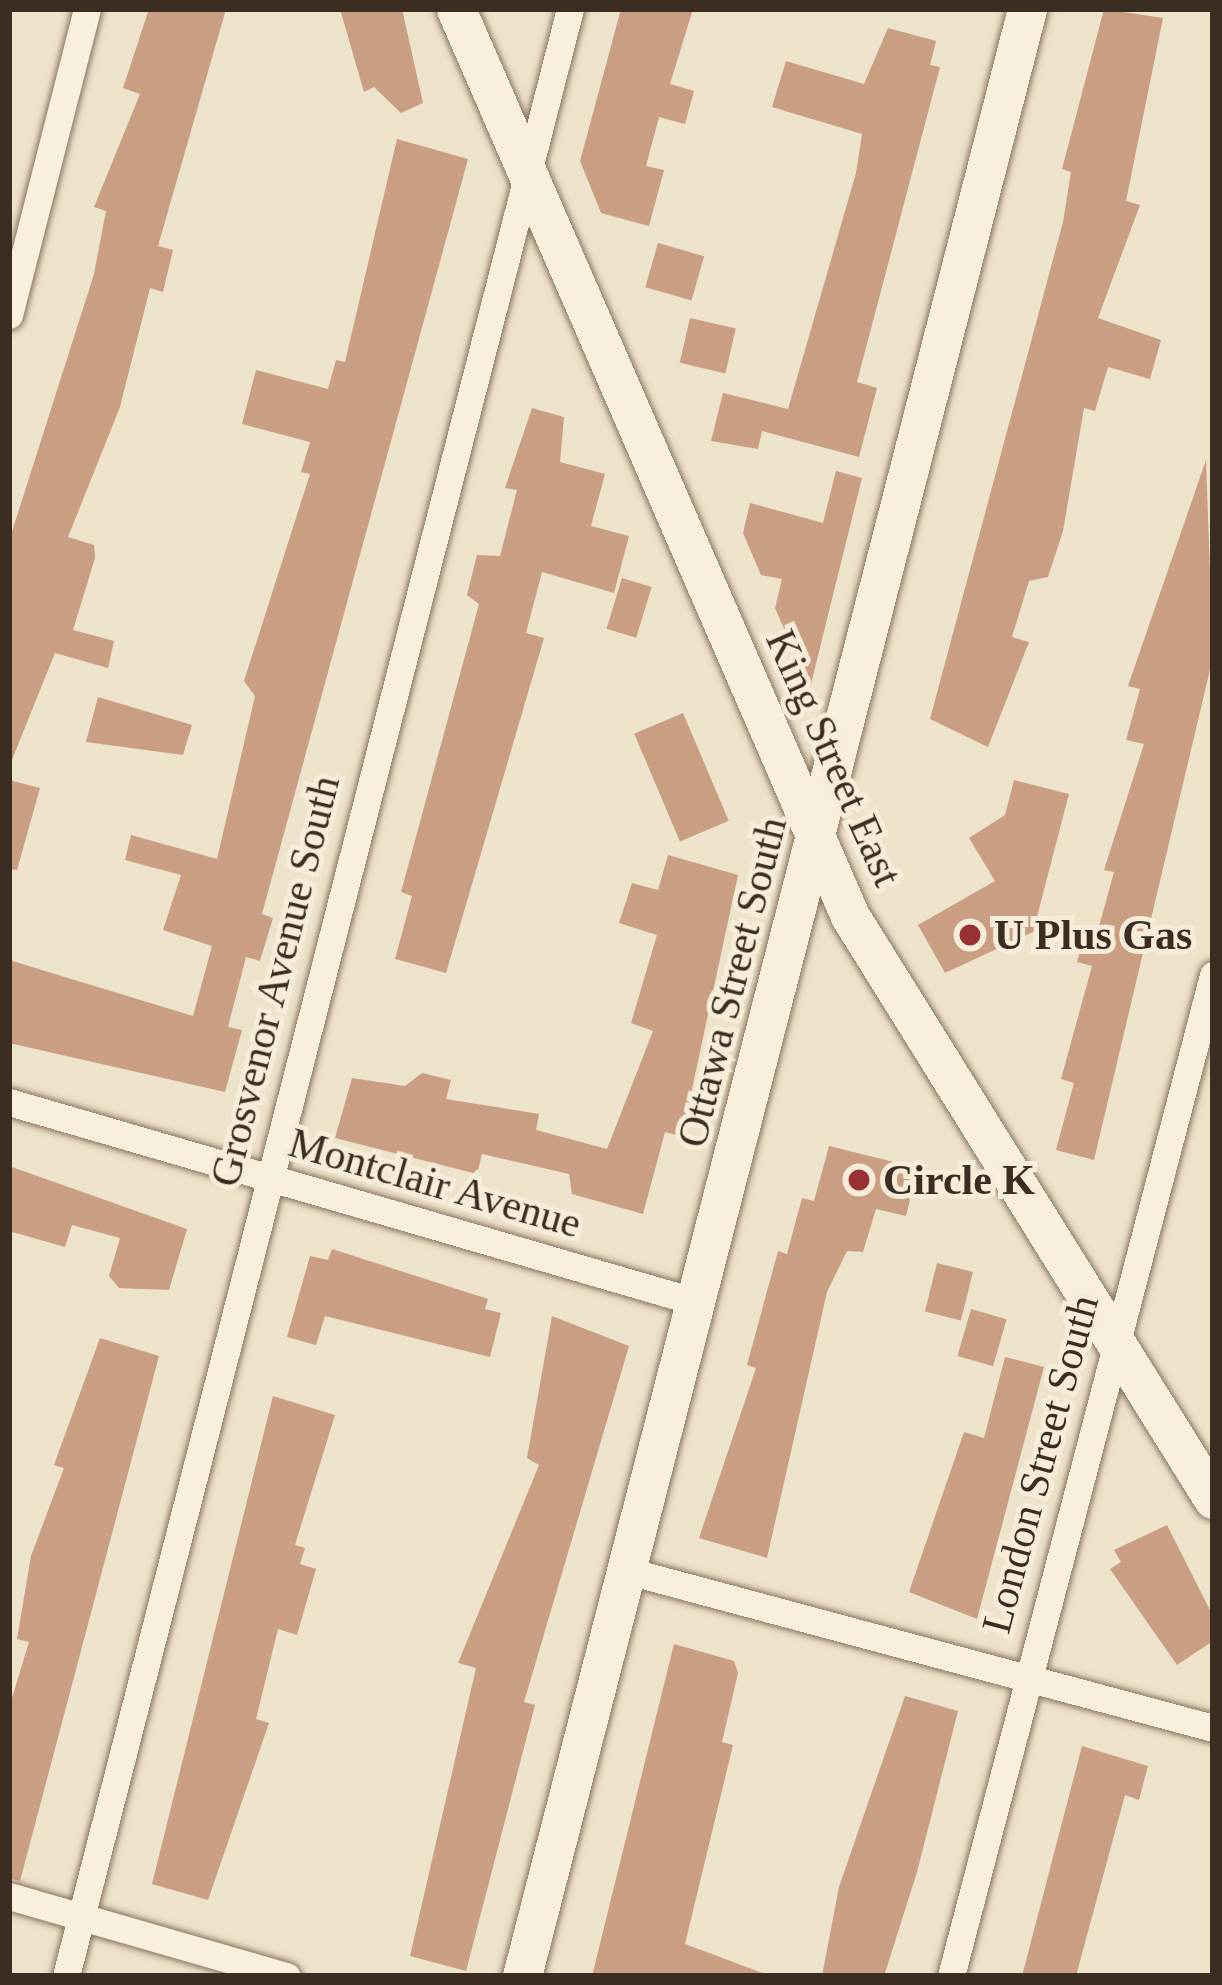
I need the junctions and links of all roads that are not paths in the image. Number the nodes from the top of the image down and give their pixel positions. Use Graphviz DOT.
graph roads {
  1 [pos="87,9"];
  2 [pos="456,9"];
  3 [pos="570,9"];
  4 [pos="1027,9"];
  5 [pos="526,174"];
  6 [pos="9,315"];
  7 [pos="816,842"];
  8 [pos="1213,975"];
  9 [pos="9,1102"];
  10 [pos="267,1178"];
  11 [pos="700,1303"];
  12 [pos="1113,1351"];
  13 [pos="1213,1499"];
  14 [pos="628,1571"];
  15 [pos="1027,1678"];
  16 [pos="1213,1728"];
  17 [pos="9,1897"];
  18 [pos="82,1917"];
  19 [pos="66,1976"];
  20 [pos="287,1976"];
  21 [pos="522,1976"];
  22 [pos="951,1976"];
  1 -- 6 [label="street"];
  2 -- 5 [label="main road, King Street East"];
  3 -- 5 [label="street, Grosvenor Avenue South"];
  4 -- 7 [label="main road, Ottawa Street South"];
  5 -- 7 [label="main road, King Street East"];
  5 -- 10 [label="street, Grosvenor Avenue South"];
  7 -- 11 [label="main road, Ottawa Street South"];
  7 -- 12 [label="main road, King Street East"];
  8 -- 12 [label="street, London Street South"];
  9 -- 10 [label="street, Montclair Avenue"];
  10 -- 11 [label="street, Montclair Avenue"];
  10 -- 18 [label="street, Grosvenor Avenue South"];
  11 -- 14 [label="main road, Ottawa Street South"];
  12 -- 13 [label="main road, King Street East"];
  12 -- 15 [label="street, London Street South"];
  14 -- 15 [label="street"];
  14 -- 21 [label="main road, Ottawa Street South"];
  15 -- 16 [label="street"];
  15 -- 22 [label="street, London Street South"];
  17 -- 18 [label="street"];
  18 -- 19 [label="street, Grosvenor Avenue South"];
  18 -- 20 [label="street"];
}
